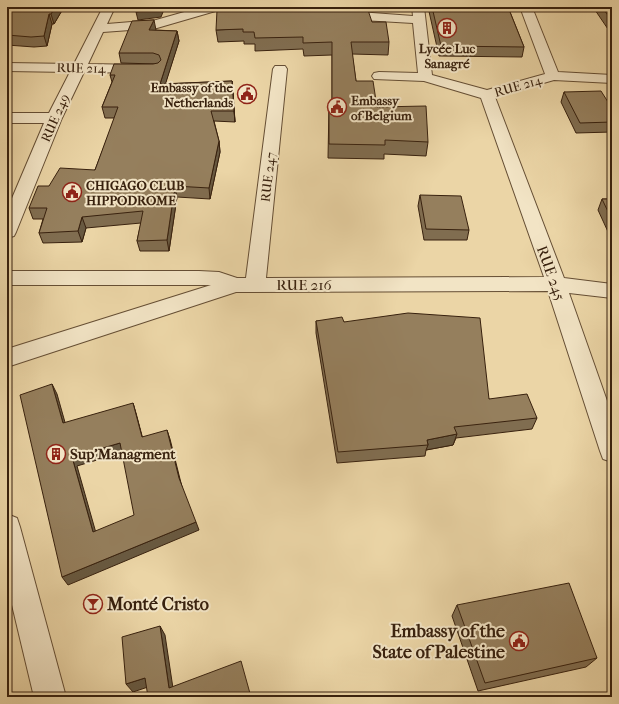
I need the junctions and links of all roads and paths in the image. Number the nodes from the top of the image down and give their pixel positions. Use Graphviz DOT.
graph roads {
  1 [pos="109,7"];
  2 [pos="215,7"];
  3 [pos="308,7"];
  4 [pos="526,7"];
  5 [pos="419,14"];
  6 [pos="99,28"];
  7 [pos="7,67"];
  8 [pos="79,68"];
  9 [pos="155,69"];
  10 [pos="280,69"];
  11 [pos="379,76"];
  12 [pos="425,76"];
  13 [pos="553,76"];
  14 [pos="612,78"];
  15 [pos="487,95"];
  16 [pos="7,118"];
  17 [pos="54,118"];
  18 [pos="7,232"];
  19 [pos="7,278"];
  20 [pos="556,284"];
  21 [pos="245,285"];
  22 [pos="612,291"];
  23 [pos="7,358"];
  24 [pos="612,451"];
  25 [pos="7,528"];
  26 [pos="50,697"];
  1 -- 6 [label="street, RUE 249"];
  2 -- 6 [label="street"];
  3 -- 5 [label="street"];
  4 -- 13 [label="street"];
  5 -- 12 [label="street"];
  6 -- 8 [label="street, RUE 249"];
  7 -- 8 [label="street, RUE 214"];
  8 -- 9 [label="street, RUE 214"];
  8 -- 17 [label="street, RUE 249"];
  10 -- 21 [label="street, RUE 247"];
  11 -- 12 [label="street, RUE 214"];
  12 -- 15 [label="street, RUE 214"];
  13 -- 14 [label="street, RUE 214"];
  13 -- 15 [label="street, RUE 214"];
  15 -- 20 [label="street, RUE 245"];
  16 -- 17 [label="street"];
  17 -- 18 [label="street, RUE 249"];
  19 -- 21 [label="street"];
  20 -- 21 [label="street, RUE 216"];
  20 -- 22 [label="street, RUE 216"];
  20 -- 24 [label="street, RUE 245"];
  21 -- 23 [label="street, RUE 216"];
  25 -- 26 [label="street"];
}
